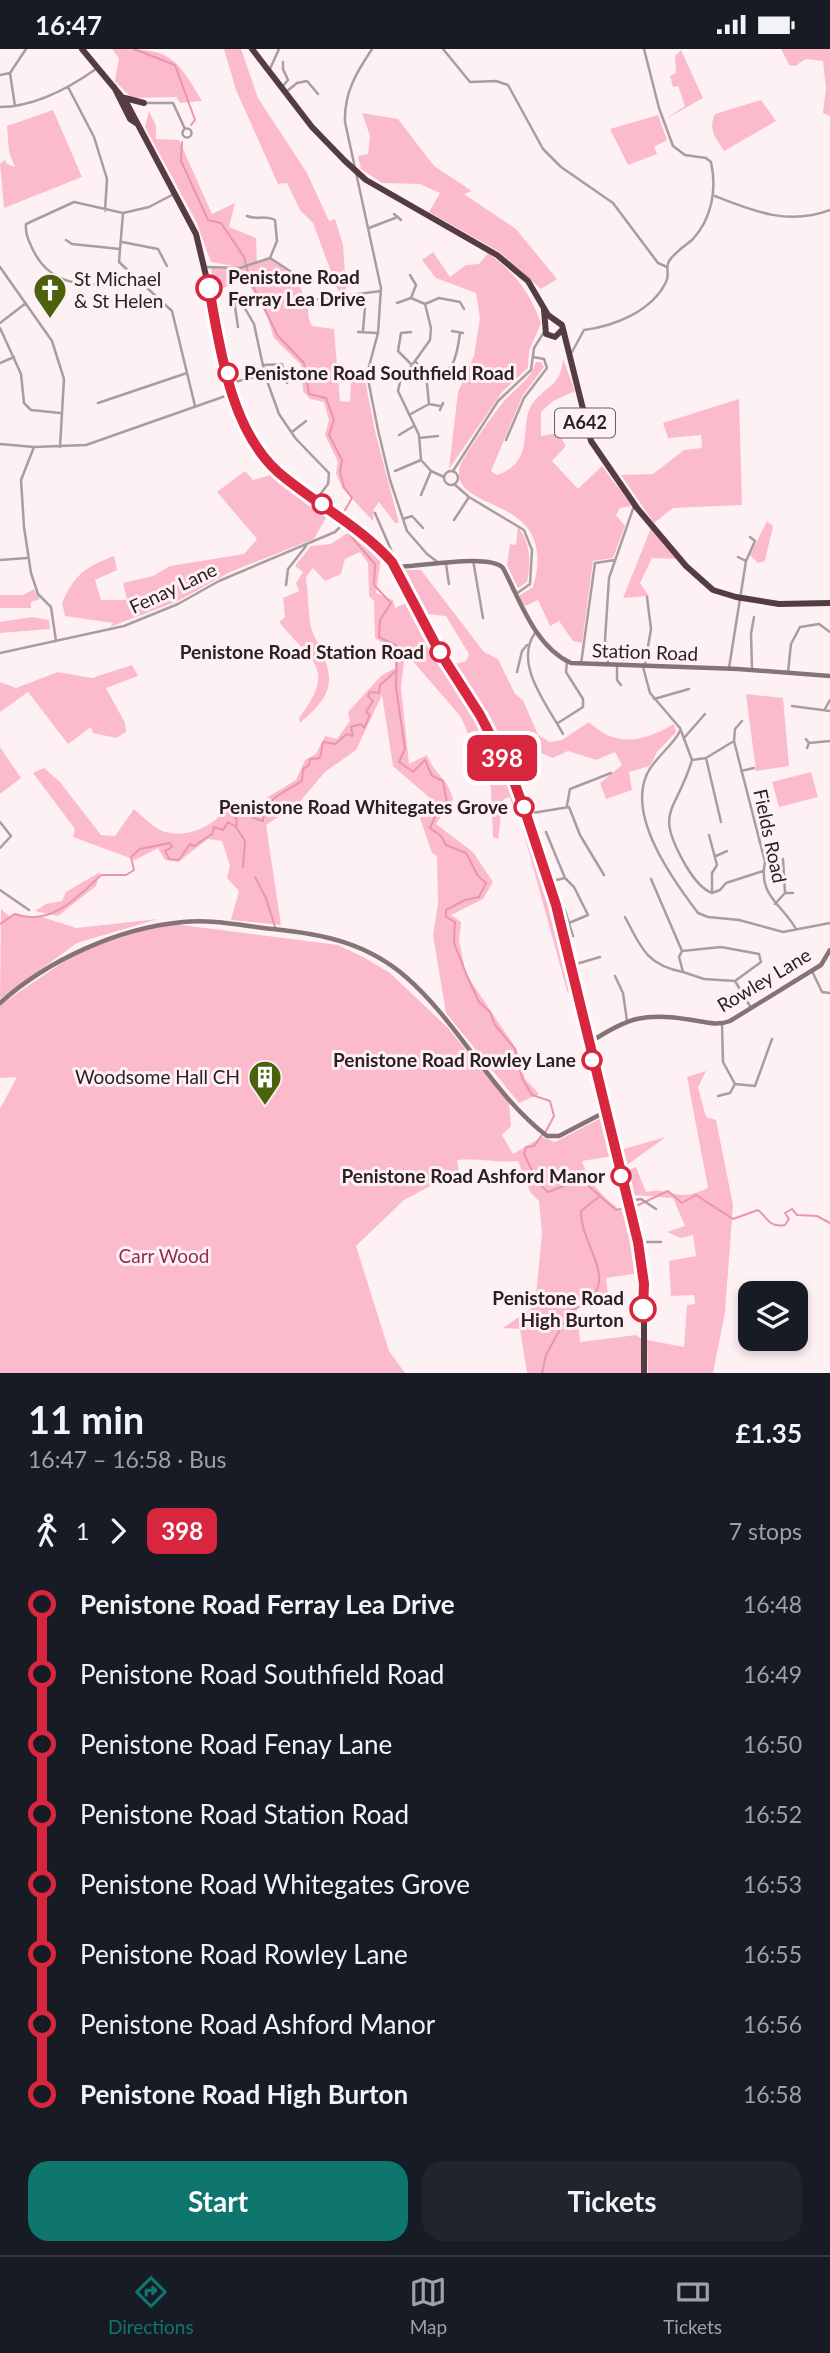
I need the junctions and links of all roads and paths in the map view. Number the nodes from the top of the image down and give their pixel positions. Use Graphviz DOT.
graph roads {
  1 [pos="26,49"];
  2 [pos="82,49"];
  3 [pos="252,49"];
  4 [pos="279,49"];
  5 [pos="443,49"];
  6 [pos="644,49"];
  7 [pos="371,50"];
  8 [pos="283,62"];
  9 [pos="98,67"];
  10 [pos="269,71"];
  11 [pos="10,73"];
  12 [pos="0,75"];
  13 [pos="113,86"];
  14 [pos="68,87"];
  15 [pos="284,89"];
  16 [pos="318,94"];
  17 [pos="123,97"];
  18 [pos="144,103"];
  19 [pos="15,106"];
  20 [pos="0,107"];
  21 [pos="131,110"];
  22 [pos="185,129"];
  23 [pos="356,171"];
  24 [pos="174,194"];
  25 [pos="715,196"];
  26 [pos="830,210"];
  27 [pos="105,211"];
  28 [pos="123,213"];
  29 [pos="394,214"];
  30 [pos="247,216"];
  31 [pos="396,218"];
  32 [pos="401,220"];
  33 [pos="369,228"];
  34 [pos="66,240"];
  35 [pos="121,242"];
  36 [pos="120,249"];
  37 [pos="270,258"];
  38 [pos="167,266"];
  39 [pos="0,267"];
  40 [pos="205,267"];
  41 [pos="667,267"];
  42 [pos="296,275"];
  43 [pos="410,275"];
  44 [pos="132,277"];
  45 [pos="382,291"];
  46 [pos="411,298"];
  47 [pos="312,300"];
  48 [pos="26,303"];
  49 [pos="397,303"];
  50 [pos="425,305"];
  51 [pos="464,309"];
  52 [pos="370,312"];
  53 [pos="249,315"];
  54 [pos="238,317"];
  55 [pos="548,321"];
  56 [pos="0,325"];
  57 [pos="238,327"];
  58 [pos="363,331"];
  59 [pos="452,331"];
  60 [pos="358,332"];
  61 [pos="411,332"];
  62 [pos="378,333"];
  63 [pos="559,333"];
  64 [pos="547,334"];
  65 [pos="569,351"];
  66 [pos="14,357"];
  67 [pos="533,357"];
  68 [pos="416,361"];
  69 [pos="0,363"];
  70 [pos="264,365"];
  71 [pos="412,365"];
  72 [pos="187,373"];
  73 [pos="265,375"];
  74 [pos="428,380"];
  75 [pos="231,383"];
  76 [pos="287,383"];
  77 [pos="234,393"];
  78 [pos="98,403"];
  79 [pos="429,404"];
  80 [pos="195,406"];
  81 [pos="441,406"];
  82 [pos="61,413"];
  83 [pos="409,415"];
  84 [pos="306,421"];
  85 [pos="414,426"];
  86 [pos="291,433"];
  87 [pos="399,435"];
  88 [pos="438,436"];
  89 [pos="510,437"];
  90 [pos="419,438"];
  91 [pos="0,444"];
  92 [pos="34,447"];
  93 [pos="60,447"];
  94 [pos="421,460"];
  95 [pos="396,471"];
  96 [pos="431,471"];
  97 [pos="453,471"];
  98 [pos="444,477"];
  99 [pos="454,484"];
  100 [pos="421,495"];
  101 [pos="469,497"];
  102 [pos="316,500"];
  103 [pos="635,502"];
  104 [pos="375,513"];
  105 [pos="403,519"];
  106 [pos="343,521"];
  107 [pos="464,521"];
  108 [pos="422,524"];
  109 [pos="750,537"];
  110 [pos="308,544"];
  111 [pos="738,557"];
  112 [pos="28,558"];
  113 [pos="388,558"];
  114 [pos="0,560"];
  115 [pos="472,560"];
  116 [pos="615,560"];
  117 [pos="746,561"];
  118 [pos="444,565"];
  119 [pos="396,567"];
  120 [pos="449,584"];
  121 [pos="286,585"];
  122 [pos="516,594"];
  123 [pos="647,597"];
  124 [pos="743,598"];
  125 [pos="828,603"];
  126 [pos="754,617"];
  127 [pos="483,618"];
  128 [pos="537,631"];
  129 [pos="830,632"];
  130 [pos="56,641"];
  131 [pos="527,645"];
  132 [pos="0,653"];
  133 [pos="567,661"];
  134 [pos="581,664"];
  135 [pos="609,666"];
  136 [pos="617,666"];
  137 [pos="644,667"];
  138 [pos="729,668"];
  139 [pos="752,670"];
  140 [pos="517,672"];
  141 [pos="788,672"];
  142 [pos="830,676"];
  143 [pos="621,685"];
  144 [pos="689,689"];
  145 [pos="654,699"];
  146 [pos="830,700"];
  147 [pos="792,706"];
  148 [pos="825,710"];
  149 [pos="830,711"];
  150 [pos="705,715"];
  151 [pos="743,722"];
  152 [pos="558,723"];
  153 [pos="680,731"];
  154 [pos="563,734"];
  155 [pos="684,738"];
  156 [pos="806,739"];
  157 [pos="734,741"];
  158 [pos="830,741"];
  159 [pos="809,743"];
  160 [pos="807,748"];
  161 [pos="706,758"];
  162 [pos="692,760"];
  163 [pos="754,768"];
  164 [pos="741,771"];
  165 [pos="611,773"];
  166 [pos="567,805"];
  167 [pos="526,814"];
  168 [pos="0,822"];
  169 [pos="721,822"];
  170 [pos="546,832"];
  171 [pos="715,837"];
  172 [pos="0,848"];
  173 [pos="727,851"];
  174 [pos="716,856"];
  175 [pos="788,863"];
  176 [pos="763,871"];
  177 [pos="604,875"];
  178 [pos="565,878"];
  179 [pos="651,880"];
  180 [pos="549,882"];
  181 [pos="0,890"];
  182 [pos="712,893"];
  183 [pos="785,893"];
  184 [pos="793,893"];
  185 [pos="775,904"];
  186 [pos="29,910"];
  187 [pos="565,910"];
  188 [pos="625,917"];
  189 [pos="569,923"];
  190 [pos="830,923"];
  191 [pos="797,930"];
  192 [pos="573,936"];
  193 [pos="830,950"];
  194 [pos="682,951"];
  195 [pos="600,957"];
  196 [pos="587,962"];
  197 [pos="827,962"];
  198 [pos="570,966"];
  199 [pos="588,968"];
  200 [pos="812,971"];
  201 [pos="683,972"];
  202 [pos="615,976"];
  203 [pos="735,981"];
  204 [pos="830,993"];
  205 [pos="0,1003"];
  206 [pos="751,1008"];
  207 [pos="627,1021"];
  208 [pos="722,1024"];
  209 [pos="772,1039"];
  210 [pos="589,1044"];
  211 [pos="735,1084"];
  212 [pos="718,1096"];
  213 [pos="605,1112"];
  214 [pos="627,1201"];
  215 [pos="656,1209"];
  216 [pos="638,1242"];
  217 [pos="661,1243"];
  218 [pos="644,1373"];
  1 -- 11 [label="street"];
  2 -- 9 [label="highway"];
  3 -- 10 [label="highway, A642"];
  4 -- 10 [label="street"];
  5 -- 41 [label="street"];
  6 -- 25 [label="street"];
  7 -- 23 [label="street"];
  8 -- 15 [label="street"];
  9 -- 13 [label="highway"];
  9 -- 14 [label="street"];
  10 -- 15 [label="highway, A642"];
  11 -- 12 [label="street"];
  11 -- 19 [label="street"];
  13 -- 17 [label="highway"];
  13 -- 21 [label="highway"];
  14 -- 19 [label="street"];
  14 -- 27 [label="street"];
  15 -- 16 [label="street"];
  15 -- 23 [label="highway, A642"];
  17 -- 18 [label="highway"];
  17 -- 21 [label="highway"];
  18 -- 21 [label="street"];
  18 -- 21 [label="street"];
  18 -- 22 [label="street"];
  19 -- 20 [label="street"];
  21 -- 24 [label="highway"];
  23 -- 33 [label="street"];
  23 -- 55 [label="highway, A642"];
  24 -- 28 [label="street"];
  24 -- 40 [label="highway"];
  25 -- 26 [label="street"];
  25 -- 41 [label="street"];
  27 -- 28 [label="street"];
  27 -- 44 [label="street"];
  28 -- 35 [label="street"];
  29 -- 31 [label="street"];
  30 -- 37 [label="street"];
  31 -- 32 [label="street"];
  31 -- 33 [label="street"];
  33 -- 45 [label="street"];
  34 -- 36 [label="street"];
  35 -- 36 [label="street"];
  35 -- 38 [label="street"];
  36 -- 44 [label="street"];
  37 -- 40 [label="street"];
  37 -- 42 [label="street"];
  39 -- 48 [label="street"];
  40 -- 75 [label="highway"];
  41 -- 65 [label="street"];
  43 -- 46 [label="street"];
  44 -- 72 [label="street"];
  45 -- 47 [label="street"];
  45 -- 62 [label="street"];
  46 -- 49 [label="street"];
  46 -- 50 [label="street"];
  48 -- 56 [label="street"];
  48 -- 82 [label="street"];
  50 -- 51 [label="street"];
  50 -- 68 [label="street"];
  52 -- 58 [label="street"];
  53 -- 54 [label="street"];
  53 -- 54 [label="street"];
  53 -- 70 [label="street"];
  54 -- 57 [label="street"];
  55 -- 63 [label="highway, A642"];
  55 -- 64 [label="highway"];
  56 -- 66 [label="street"];
  58 -- 60 [label="street"];
  58 -- 62 [label="street"];
  59 -- 74 [label="street"];
  61 -- 71 [label="street"];
  62 -- 105 [label="street"];
  63 -- 64 [label="highway"];
  63 -- 65 [label="highway, A642"];
  64 -- 67 [label="street"];
  65 -- 103 [label="highway, A642"];
  66 -- 69 [label="street"];
  66 -- 82 [label="street"];
  67 -- 89 [label="street"];
  67 -- 97 [label="street"];
  68 -- 71 [label="street"];
  68 -- 74 [label="street"];
  70 -- 73 [label="street"];
  70 -- 76 [label="street"];
  71 -- 83 [label="street"];
  72 -- 78 [label="street"];
  72 -- 80 [label="street"];
  73 -- 75 [label="street"];
  73 -- 86 [label="street"];
  74 -- 79 [label="street"];
  75 -- 77 [label="highway"];
  77 -- 80 [label="street"];
  77 -- 102 [label="highway"];
  79 -- 81 [label="street"];
  79 -- 83 [label="street"];
  80 -- 93 [label="street"];
  82 -- 93 [label="street"];
  83 -- 85 [label="street"];
  84 -- 86 [label="street"];
  85 -- 87 [label="street"];
  85 -- 90 [label="street"];
  86 -- 102 [label="street"];
  88 -- 90 [label="street"];
  90 -- 94 [label="street"];
  91 -- 92 [label="street"];
  92 -- 93 [label="street"];
  92 -- 112 [label="street"];
  94 -- 95 [label="street"];
  94 -- 96 [label="street"];
  96 -- 98 [label="street"];
  96 -- 100 [label="street"];
  97 -- 98 [label="street"];
  97 -- 99 [label="street"];
  98 -- 99 [label="street"];
  99 -- 101 [label="street"];
  101 -- 107 [label="street"];
  101 -- 122 [label="street"];
  102 -- 106 [label="highway"];
  103 -- 116 [label="street"];
  103 -- 124 [label="highway, A642"];
  104 -- 113 [label="street"];
  105 -- 108 [label="street"];
  105 -- 118 [label="street"];
  106 -- 110 [label="street, Fenay Lane"];
  106 -- 113 [label="highway"];
  109 -- 117 [label="street"];
  110 -- 121 [label="street"];
  110 -- 130 [label="street, Fenay Lane"];
  111 -- 117 [label="street"];
  112 -- 114 [label="street"];
  112 -- 130 [label="street"];
  113 -- 119 [label="highway"];
  115 -- 118 [label="street, Station Road"];
  115 -- 122 [label="street, Station Road"];
  115 -- 127 [label="street"];
  116 -- 134 [label="street"];
  116 -- 135 [label="street"];
  117 -- 124 [label="street"];
  118 -- 119 [label="street, Station Road"];
  118 -- 120 [label="street"];
  119 -- 167 [label="highway"];
  122 -- 128 [label="street, Station Road"];
  123 -- 137 [label="street"];
  124 -- 125 [label="highway, A642"];
  124 -- 138 [label="street"];
  126 -- 139 [label="street"];
  128 -- 131 [label="street"];
  128 -- 133 [label="street, Station Road"];
  129 -- 141 [label="street"];
  130 -- 132 [label="street, Fenay Lane"];
  131 -- 140 [label="street"];
  131 -- 152 [label="street"];
  133 -- 134 [label="street, Station Road"];
  133 -- 152 [label="street"];
  134 -- 135 [label="street, Station Road"];
  135 -- 136 [label="street, Station Road"];
  136 -- 137 [label="street, Station Road"];
  136 -- 143 [label="street"];
  137 -- 138 [label="street, Station Road"];
  137 -- 145 [label="street"];
  138 -- 139 [label="street, Station Road"];
  139 -- 141 [label="street, Station Road"];
  141 -- 142 [label="street, Station Road"];
  144 -- 145 [label="street"];
  145 -- 153 [label="street"];
  146 -- 148 [label="street"];
  147 -- 148 [label="street"];
  148 -- 149 [label="street"];
  150 -- 155 [label="street"];
  151 -- 157 [label="street"];
  152 -- 154 [label="street"];
  153 -- 155 [label="street"];
  153 -- 191 [label="street"];
  155 -- 162 [label="street"];
  156 -- 159 [label="street"];
  157 -- 161 [label="street"];
  157 -- 164 [label="street, Fields Road"];
  158 -- 159 [label="street"];
  159 -- 160 [label="street"];
  161 -- 162 [label="street"];
  161 -- 169 [label="street"];
  162 -- 182 [label="street"];
  163 -- 164 [label="street, Fields Road"];
  164 -- 176 [label="street, Fields Road"];
  165 -- 166 [label="street"];
  166 -- 167 [label="street"];
  166 -- 177 [label="street"];
  167 -- 180 [label="highway"];
  168 -- 172 [label="street"];
  170 -- 178 [label="street"];
  171 -- 174 [label="street"];
  173 -- 174 [label="street"];
  174 -- 182 [label="street"];
  175 -- 183 [label="street"];
  176 -- 182 [label="street"];
  176 -- 185 [label="street, Fields Road"];
  178 -- 180 [label="street"];
  178 -- 189 [label="street"];
  179 -- 194 [label="street"];
  180 -- 198 [label="highway"];
  181 -- 186 [label="street"];
  183 -- 184 [label="street"];
  183 -- 185 [label="street"];
  185 -- 191 [label="street"];
  187 -- 189 [label="street"];
  188 -- 201 [label="street"];
  189 -- 192 [label="street"];
  190 -- 191 [label="street"];
  193 -- 197 [label="street, Rowley Lane"];
  194 -- 201 [label="street"];
  194 -- 203 [label="street"];
  195 -- 196 [label="street"];
  196 -- 198 [label="street"];
  196 -- 199 [label="street"];
  197 -- 200 [label="street, Rowley Lane"];
  198 -- 210 [label="highway"];
  200 -- 204 [label="street"];
  200 -- 206 [label="street, Rowley Lane"];
  201 -- 203 [label="street"];
  202 -- 207 [label="street"];
  203 -- 206 [label="street"];
  205 -- 213 [label="street"];
  206 -- 208 [label="street, Rowley Lane"];
  207 -- 208 [label="street, Rowley Lane"];
  207 -- 210 [label="street, Rowley Lane"];
  208 -- 211 [label="street"];
  209 -- 211 [label="street"];
  210 -- 213 [label="highway"];
  211 -- 212 [label="street"];
  213 -- 214 [label="highway"];
  214 -- 215 [label="street"];
  214 -- 216 [label="highway"];
  216 -- 217 [label="street"];
  216 -- 218 [label="highway"];
}
